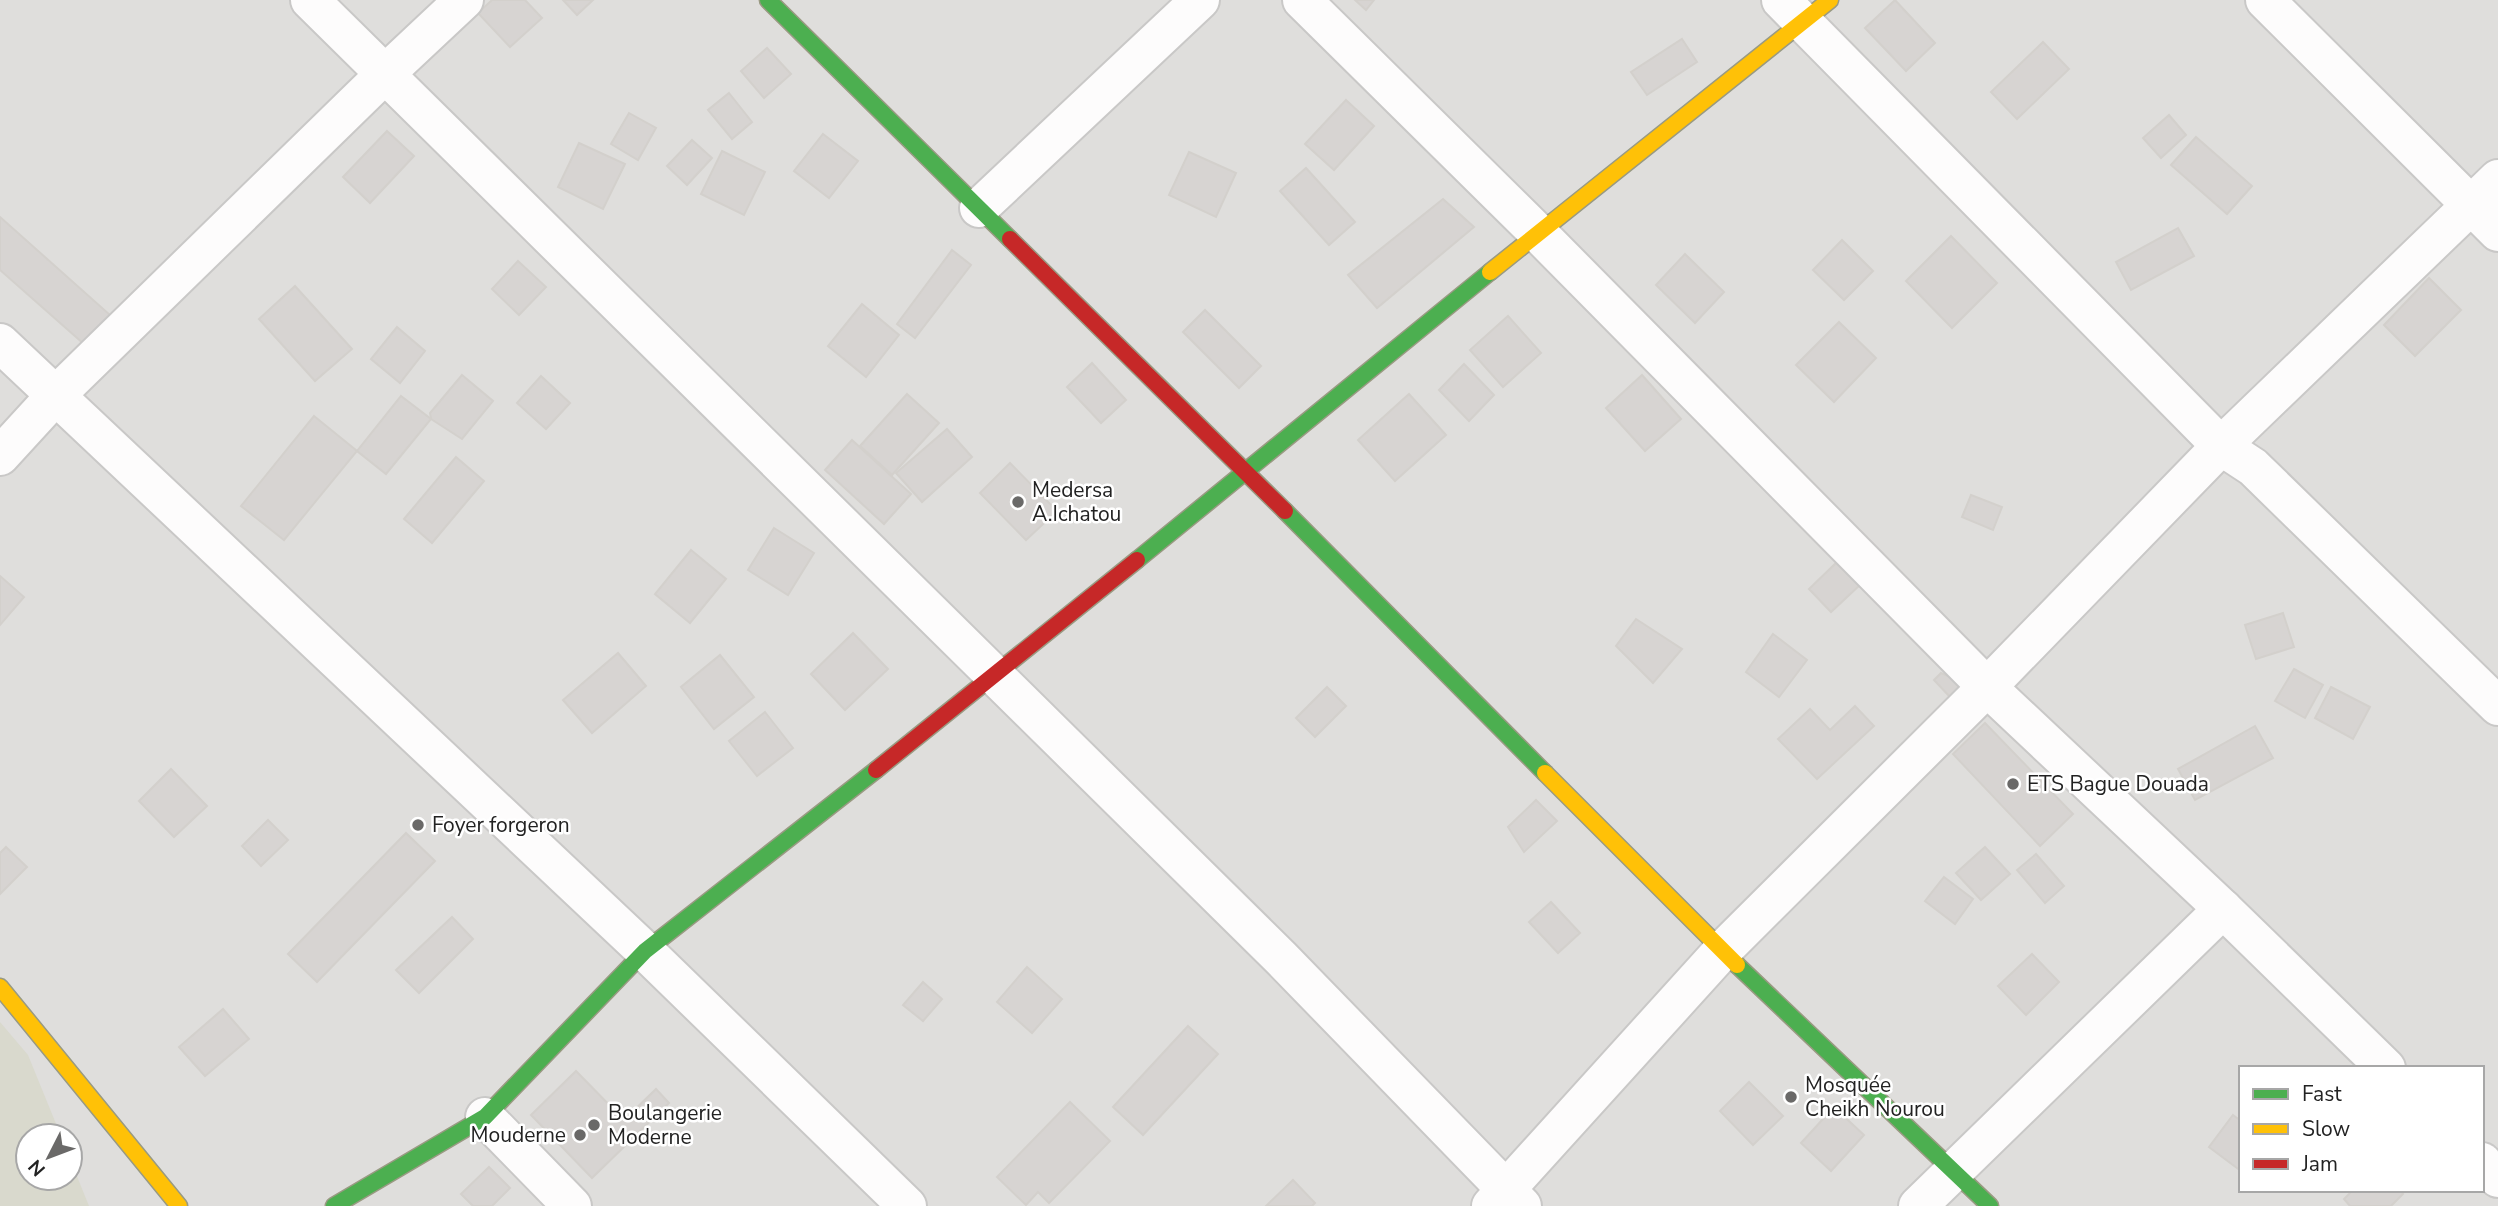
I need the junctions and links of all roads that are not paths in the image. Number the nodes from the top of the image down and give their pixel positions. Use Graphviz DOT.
graph roads {
  1 [pos="310,0"];
  2 [pos="464,0"];
  3 [pos="768,0"];
  4 [pos="1200,0"];
  5 [pos="1302,0"];
  6 [pos="2265,0"];
  7 [pos="1804,7"];
  8 [pos="385,74"];
  9 [pos="2498,179"];
  10 [pos="2471,205"];
  11 [pos="979,208"];
  12 [pos="2498,232"];
  13 [pos="1538,233"];
  14 [pos="0,343"];
  15 [pos="55,396"];
  16 [pos="2221,446"];
  17 [pos="0,456"];
  18 [pos="1245,471"];
  19 [pos="995,676"];
  20 [pos="1987,687"];
  21 [pos="2498,706"];
  22 [pos="2223,909"];
  23 [pos="645,951"];
  24 [pos="1722,951"];
  25 [pos="0,987"];
  26 [pos="2384,1066"];
  27 [pos="485,1117"];
  28 [pos="2484,1165"];
  29 [pos="1953,1169"];
  30 [pos="2498,1178"];
  31 [pos="1506,1201"];
  32 [pos="179,1206"];
  33 [pos="334,1206"];
  34 [pos="572,1206"];
  35 [pos="907,1206"];
  36 [pos="1918,1206"];
  37 [pos="1990,1206"];
  1 -- 8 [label="street"];
  2 -- 8 [label="street"];
  3 -- 11 [label="street"];
  4 -- 11 [label="street"];
  5 -- 13 [label="street"];
  6 -- 10 [label="street"];
  7 -- 13 [label="street"];
  7 -- 16 [label="street"];
  8 -- 15 [label="street"];
  8 -- 19 [label="street"];
  9 -- 10 [label="street"];
  10 -- 12 [label="street"];
  10 -- 16 [label="street"];
  11 -- 18 [label="street"];
  13 -- 18 [label="street"];
  13 -- 20 [label="street"];
  14 -- 15 [label="street"];
  15 -- 17 [label="street"];
  15 -- 23 [label="street"];
  16 -- 20 [label="street"];
  16 -- 21 [label="street"];
  18 -- 19 [label="street"];
  18 -- 24 [label="street"];
  19 -- 23 [label="street"];
  19 -- 31 [label="street"];
  20 -- 22 [label="street"];
  20 -- 24 [label="street"];
  22 -- 26 [label="street"];
  22 -- 29 [label="street"];
  23 -- 27 [label="street"];
  23 -- 35 [label="street"];
  24 -- 29 [label="street"];
  24 -- 31 [label="street"];
  25 -- 32 [label="street"];
  27 -- 33 [label="street"];
  27 -- 34 [label="street"];
  28 -- 30 [label="street"];
  29 -- 36 [label="street"];
  29 -- 37 [label="street"];
}
